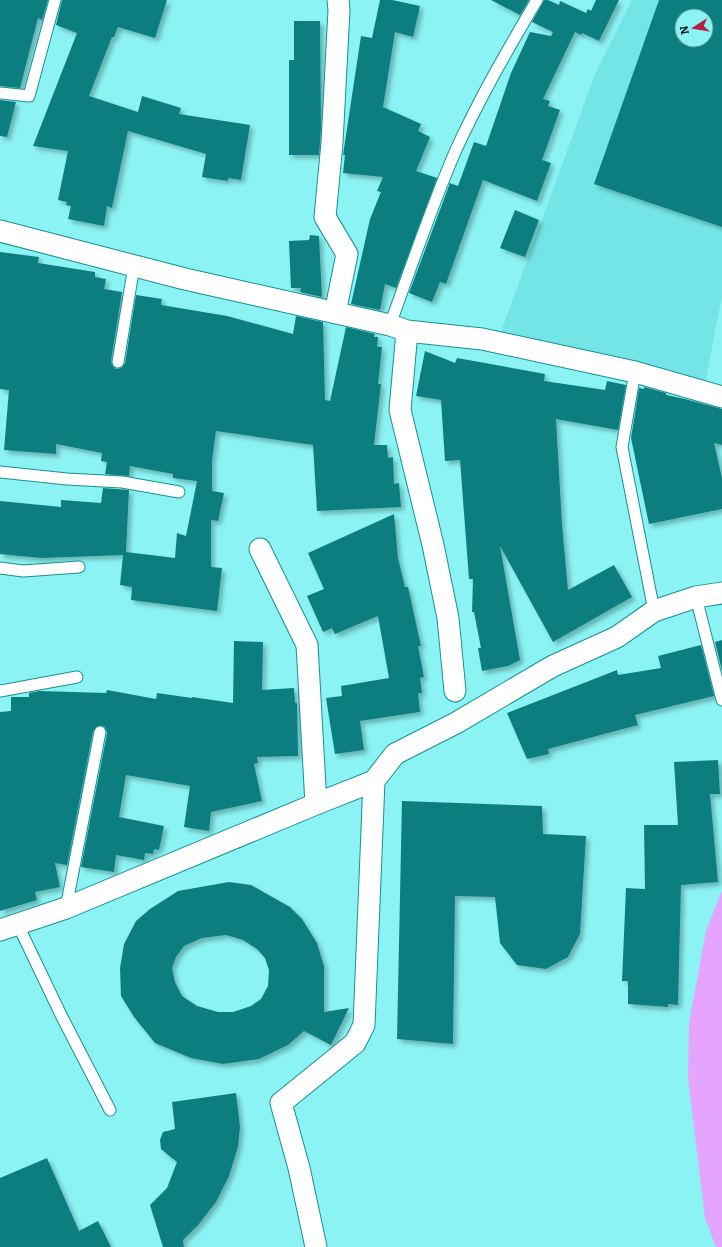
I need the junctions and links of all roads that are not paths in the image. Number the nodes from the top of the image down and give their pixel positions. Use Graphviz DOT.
graph roads {
  1 [pos="55,0"];
  2 [pos="338,0"];
  3 [pos="538,0"];
  4 [pos="0,92"];
  5 [pos="0,231"];
  6 [pos="134,266"];
  7 [pos="335,314"];
  8 [pos="398,328"];
  9 [pos="118,362"];
  10 [pos="635,372"];
  11 [pos="722,397"];
  12 [pos="0,472"];
  13 [pos="178,492"];
  14 [pos="260,549"];
  15 [pos="79,567"];
  16 [pos="0,568"];
  17 [pos="722,593"];
  18 [pos="696,597"];
  19 [pos="654,611"];
  20 [pos="77,677"];
  21 [pos="0,691"];
  22 [pos="455,691"];
  23 [pos="722,700"];
  24 [pos="100,732"];
  25 [pos="374,781"];
  26 [pos="316,804"];
  27 [pos="66,908"];
  28 [pos="9,927"];
  29 [pos="110,1110"];
  30 [pos="316,1247"];
  1 -- 4 [label="lane"];
  2 -- 7 [label="street"];
  3 -- 8 [label="lane"];
  5 -- 6 [label="street"];
  6 -- 7 [label="street"];
  6 -- 9 [label="lane"];
  7 -- 8 [label="street"];
  8 -- 10 [label="street"];
  8 -- 22 [label="street"];
  10 -- 11 [label="street"];
  10 -- 19 [label="lane"];
  12 -- 13 [label="lane"];
  14 -- 26 [label="street"];
  15 -- 16 [label="lane"];
  17 -- 18 [label="street"];
  18 -- 19 [label="street"];
  18 -- 23 [label="lane"];
  19 -- 25 [label="street"];
  20 -- 21 [label="lane"];
  24 -- 27 [label="lane"];
  25 -- 26 [label="street"];
  25 -- 30 [label="street"];
  26 -- 27 [label="street"];
  27 -- 28 [label="street"];
  28 -- 29 [label="lane"];
}
